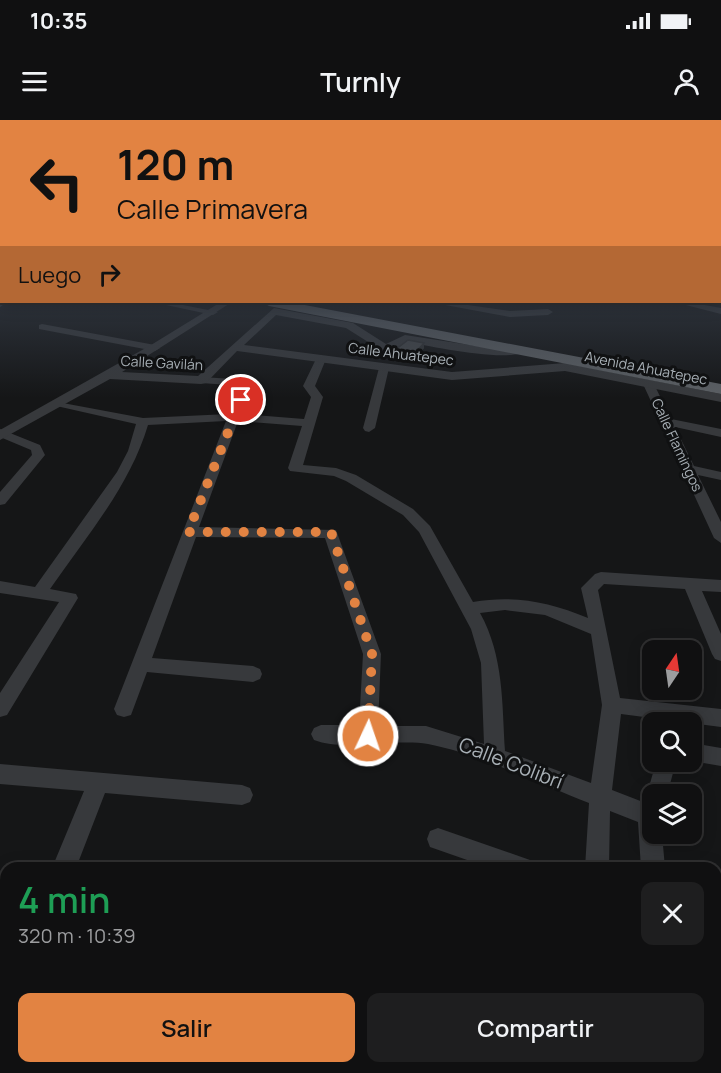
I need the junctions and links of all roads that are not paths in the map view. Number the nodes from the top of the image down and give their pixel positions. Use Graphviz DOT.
graph roads {
  1 [pos="199,309"];
  2 [pos="217,309"];
  3 [pos="297,309"];
  4 [pos="351,309"];
  5 [pos="479,309"];
  6 [pos="213,312"];
  7 [pos="548,312"];
  8 [pos="42,327"];
  9 [pos="371,329"];
  10 [pos="234,347"];
  11 [pos="155,348"];
  12 [pos="521,350"];
  13 [pos="321,359"];
  14 [pos="565,367"];
  15 [pos="384,368"];
  16 [pos="109,375"];
  17 [pos="721,379"];
  18 [pos="201,380"];
  19 [pos="649,384"];
  20 [pos="721,389"];
  21 [pos="721,398"];
  22 [pos="56,403"];
  23 [pos="232,417"];
  24 [pos="666,421"];
  25 [pos="142,422"];
  26 [pos="309,423"];
  27 [pos="369,428"];
  28 [pos="721,433"];
  29 [pos="1,435"];
  30 [pos="688,469"];
  31 [pos="721,476"];
  32 [pos="0,501"];
  33 [pos="719,530"];
  34 [pos="188,532"];
  35 [pos="692,584"];
  36 [pos="721,586"];
  37 [pos="0,587"];
  38 [pos="39,593"];
  39 [pos="467,609"];
  40 [pos="599,630"];
  41 [pos="721,654"];
  42 [pos="140,664"];
  43 [pos="253,674"];
  44 [pos="8,682"];
  45 [pos="612,705"];
  46 [pos="0,708"];
  47 [pos="124,709"];
  48 [pos="721,718"];
  49 [pos="321,734"];
  50 [pos="368,736"];
  51 [pos="702,754"];
  52 [pos="495,757"];
  53 [pos="721,757"];
  54 [pos="0,774"];
  55 [pos="99,781"];
  56 [pos="242,795"];
  57 [pos="600,797"];
  58 [pos="642,803"];
  59 [pos="438,839"];
  60 [pos="653,844"];
  61 [pos="66,862"];
  62 [pos="505,862"];
  63 [pos="597,862"];
  64 [pos="653,862"];
  1 -- 6 [label="street"];
  2 -- 6 [label="street"];
  3 -- 9 [label="highway"];
  4 -- 17 [label="highway"];
  5 -- 7 [label="street"];
  6 -- 11 [label="street"];
  8 -- 11 [label="street"];
  9 -- 10 [label="street, Calle Ahuatepec"];
  9 -- 12 [label="highway"];
  9 -- 12 [label="street"];
  10 -- 13 [label="street, Calle Ahuatepec"];
  10 -- 18 [label="street, Calle Ahuatepec"];
  11 -- 16 [label="street"];
  12 -- 20 [label="highway"];
  13 -- 15 [label="street, Calle Ahuatepec"];
  13 -- 26 [label="street"];
  14 -- 15 [label="street, Calle Ahuatepec"];
  14 -- 19 [label="street, Avenida Ahuatepec"];
  15 -- 27 [label="street"];
  16 -- 18 [label="street, Calle Gavilán"];
  16 -- 22 [label="street"];
  18 -- 23 [label="street, Calle Gavilán"];
  19 -- 21 [label="street, Avenida Ahuatepec"];
  19 -- 24 [label="street, Calle Flamingos"];
  22 -- 25 [label="street"];
  22 -- 29 [label="street"];
  23 -- 25 [label="street"];
  23 -- 26 [label="street"];
  23 -- 34 [label="street"];
  24 -- 28 [label="street"];
  24 -- 30 [label="street, Calle Flamingos"];
  25 -- 38 [label="street"];
  26 -- 39 [label="street"];
  29 -- 32 [label="street"];
  30 -- 31 [label="street"];
  30 -- 33 [label="street, Calle Flamingos"];
  34 -- 42 [label="street"];
  34 -- 50 [label="street"];
  35 -- 36 [label="street"];
  35 -- 40 [label="street"];
  35 -- 41 [label="street"];
  37 -- 38 [label="street"];
  38 -- 44 [label="street"];
  39 -- 40 [label="street"];
  39 -- 52 [label="street"];
  40 -- 45 [label="street"];
  42 -- 43 [label="street"];
  42 -- 47 [label="street"];
  44 -- 46 [label="street"];
  45 -- 48 [label="street"];
  45 -- 57 [label="street"];
  49 -- 50 [label="street, Calle Colibrí"];
  50 -- 52 [label="street, Calle Colibrí"];
  51 -- 53 [label="street"];
  52 -- 57 [label="street, Calle Colibrí"];
  54 -- 55 [label="street"];
  55 -- 56 [label="street"];
  55 -- 61 [label="street"];
  57 -- 58 [label="street, Calle Colibrí"];
  57 -- 63 [label="street"];
  59 -- 62 [label="street"];
  60 -- 64 [label="street"];
}
